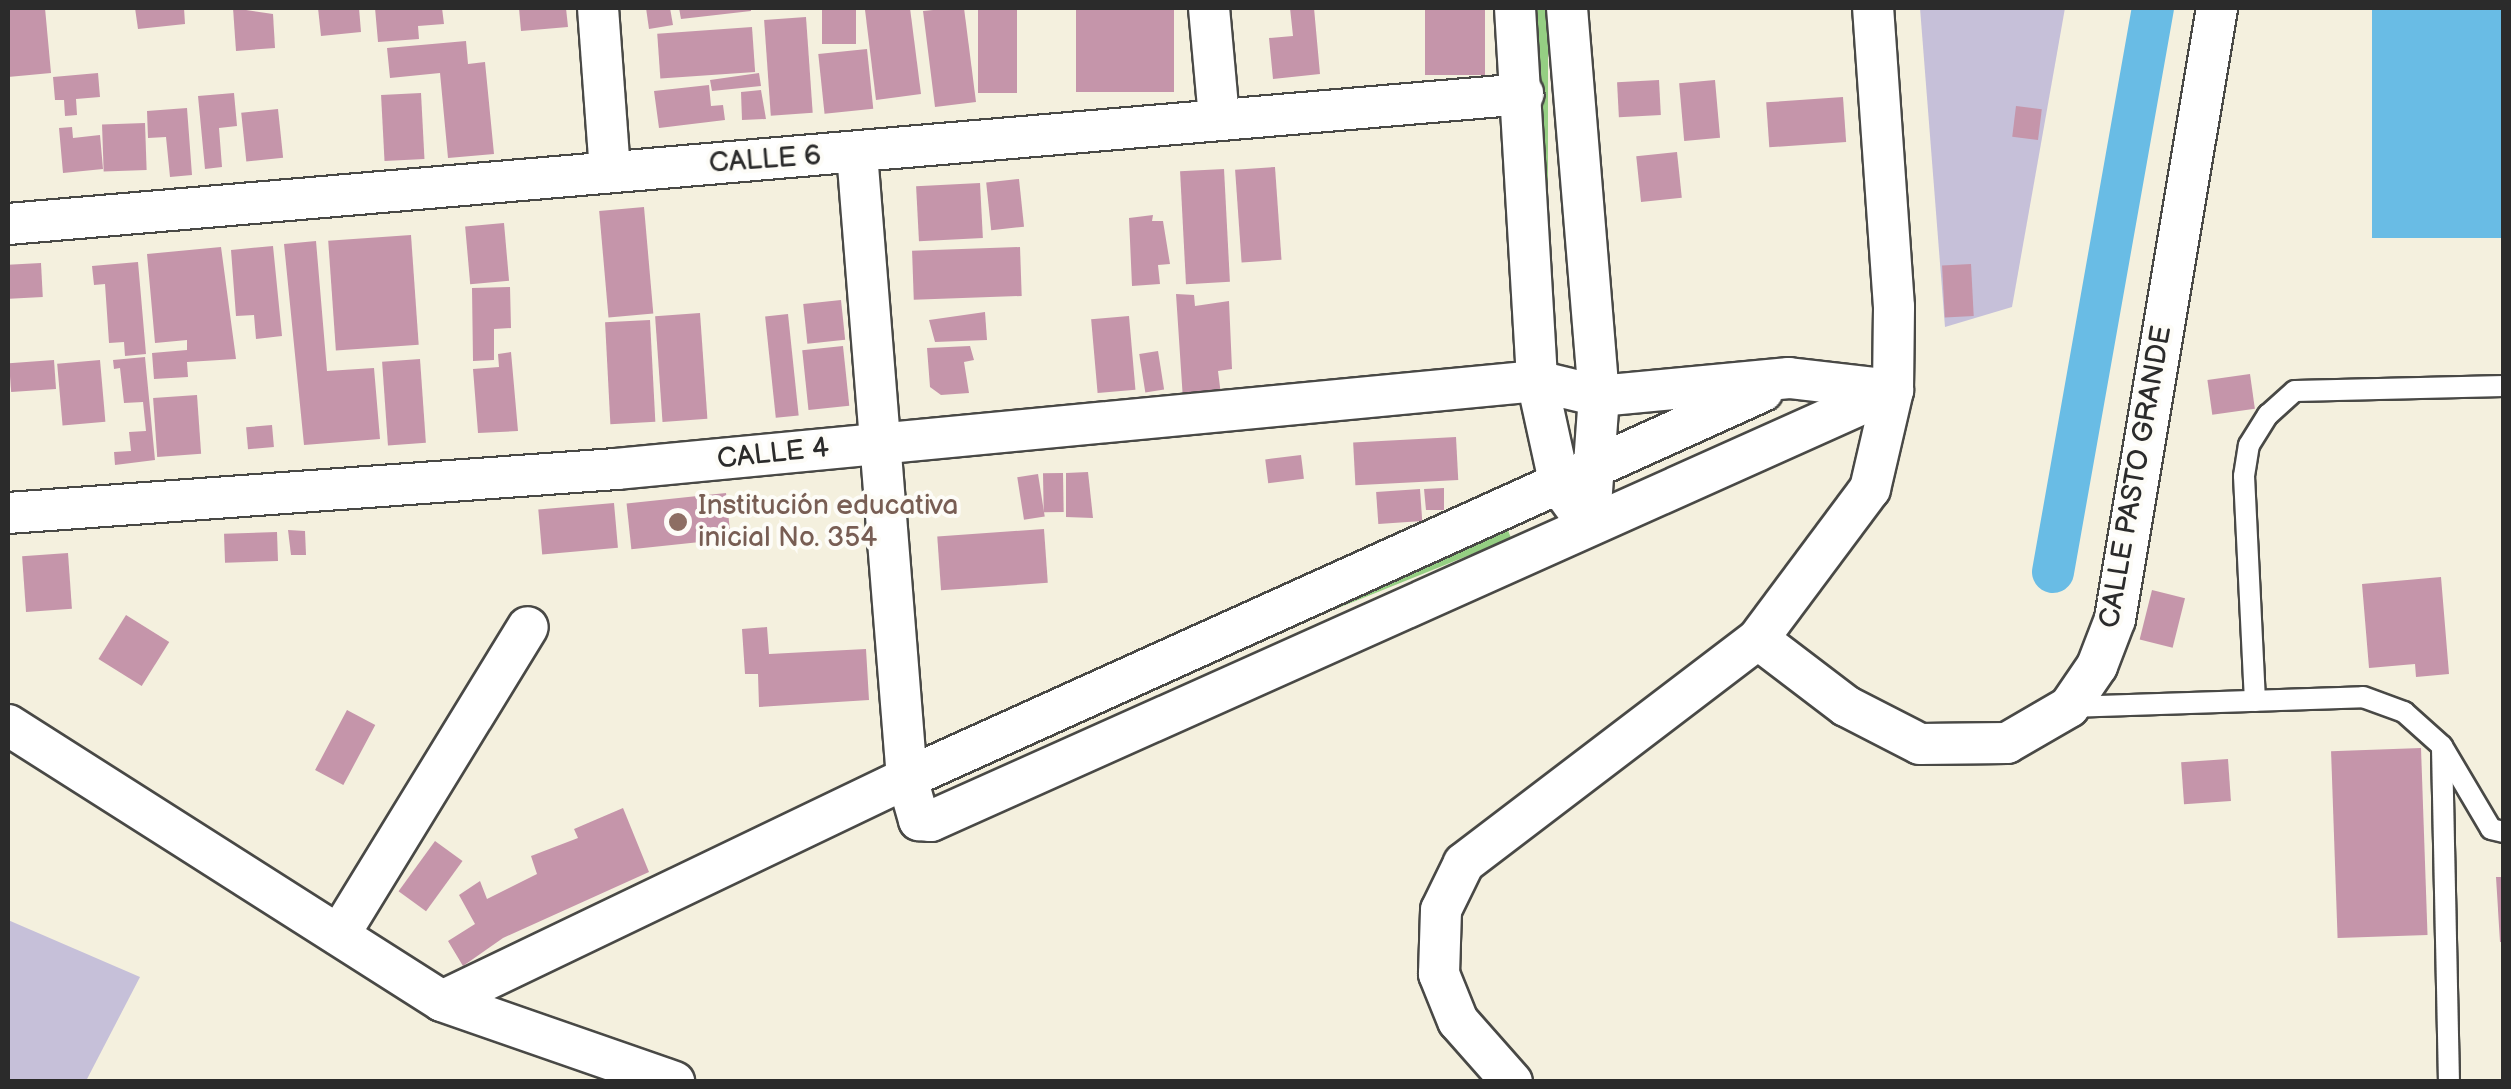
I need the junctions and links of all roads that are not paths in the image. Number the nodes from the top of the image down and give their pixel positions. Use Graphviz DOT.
graph roads {
  1 [pos="598,8"];
  2 [pos="1209,8"];
  3 [pos="1515,8"];
  4 [pos="1567,8"];
  5 [pos="1872,8"];
  6 [pos="2216,8"];
  7 [pos="1523,94"];
  8 [pos="1219,118"];
  9 [pos="857,153"];
  10 [pos="610,172"];
  11 [pos="8,224"];
  12 [pos="1789,378"];
  13 [pos="1537,381"];
  14 [pos="2504,386"];
  15 [pos="1893,390"];
  16 [pos="1599,396"];
  17 [pos="878,444"];
  18 [pos="1576,478"];
  19 [pos="8,513"];
  20 [pos="1590,526"];
  21 [pos="528,628"];
  22 [pos="1758,639"];
  23 [pos="2255,701"];
  24 [pos="2069,707"];
  25 [pos="8,725"];
  26 [pos="2442,746"];
  27 [pos="908,778"];
  28 [pos="2504,832"];
  29 [pos="339,935"];
  30 [pos="442,1001"];
  31 [pos="1458,1021"];
  32 [pos="674,1082"];
  33 [pos="1485,1082"];
  34 [pos="1512,1082"];
  35 [pos="2449,1082"];
  1 -- 10 [label="street"];
  2 -- 8 [label="street"];
  3 -- 7 [label="street"];
  4 -- 16 [label="street"];
  5 -- 15 [label="street"];
  6 -- 24 [label="street, CALLE PASTO GRANDE"];
  7 -- 8 [label="street, CALLE 6"];
  7 -- 13 [label="street"];
  8 -- 9 [label="street, CALLE 6"];
  9 -- 10 [label="street, CALLE 6"];
  9 -- 17 [label="street"];
  10 -- 11 [label="street, CALLE 6"];
  12 -- 15 [label="street, CALLE 4"];
  12 -- 16 [label="street, CALLE 4"];
  12 -- 18 [label="street"];
  13 -- 16 [label="street, CALLE 4"];
  13 -- 17 [label="street, CALLE 4"];
  13 -- 18 [label="street"];
  14 -- 23 [label="lane"];
  15 -- 20 [label="street"];
  15 -- 22 [label="street"];
  16 -- 18 [label="street"];
  17 -- 19 [label="street, CALLE 4"];
  17 -- 27 [label="street"];
  18 -- 20 [label="street"];
  18 -- 27 [label="street"];
  20 -- 27 [label="street"];
  21 -- 29 [label="street"];
  22 -- 24 [label="street, CALLE PASTO GRANDE"];
  22 -- 31 [label="street"];
  23 -- 24 [label="lane"];
  23 -- 26 [label="lane"];
  25 -- 29 [label="street"];
  26 -- 28 [label="lane"];
  26 -- 35 [label="lane"];
  27 -- 30 [label="street"];
  29 -- 30 [label="street"];
  30 -- 32 [label="street"];
  31 -- 33 [label="street"];
  31 -- 34 [label="street"];
}
